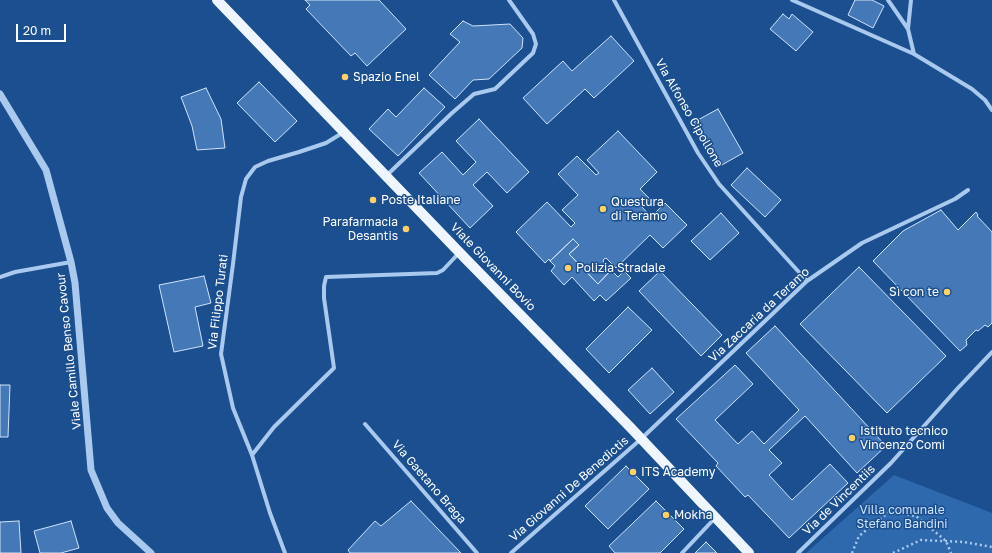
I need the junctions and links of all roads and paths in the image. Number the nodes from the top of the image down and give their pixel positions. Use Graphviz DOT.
graph roads {
  1 [pos="217,0"];
  2 [pos="510,0"];
  3 [pos="614,0"];
  4 [pos="792,0"];
  5 [pos="888,0"];
  6 [pos="911,0"];
  7 [pos="908,30"];
  8 [pos="914,54"];
  9 [pos="0,94"];
  10 [pos="992,110"];
  11 [pos="344,132"];
  12 [pos="386,176"];
  13 [pos="968,190"];
  14 [pos="460,253"];
  15 [pos="71,262"];
  16 [pos="0,277"];
  17 [pos="807,281"];
  18 [pos="992,352"];
  19 [pos="365,424"];
  20 [pos="641,439"];
  21 [pos="252,455"];
  22 [pos="715,518"];
  23 [pos="946,541"];
  24 [pos="992,547"];
  25 [pos="151,553"];
  26 [pos="285,553"];
  27 [pos="477,553"];
  28 [pos="511,553"];
  29 [pos="682,553"];
  30 [pos="749,553"];
  31 [pos="798,553"];
  32 [pos="852,553"];
  33 [pos="893,553"];
  34 [pos="951,553"];
  1 -- 11 [label="main road, Viale Giovanni Bovio"];
  2 -- 12 [label="street"];
  3 -- 17 [label="street, Via Alfonso Cipollone"];
  4 -- 8 [label="street"];
  5 -- 7 [label="street"];
  6 -- 7 [label="street"];
  7 -- 8 [label="street"];
  8 -- 10 [label="street"];
  9 -- 15 [label="street, Viale Camillo Benso Cavour"];
  11 -- 12 [label="main road, Viale Giovanni Bovio"];
  11 -- 21 [label="street, Via Filippo Turati"];
  12 -- 14 [label="main road, Viale Giovanni Bovio"];
  13 -- 17 [label="street, Via Zaccaria da Teramo"];
  14 -- 20 [label="main road, Viale Giovanni Bovio"];
  14 -- 21 [label="street"];
  15 -- 16 [label="street"];
  15 -- 25 [label="street, Viale Camillo Benso Cavour"];
  17 -- 20 [label="street, Via Zaccaria da Teramo"];
  18 -- 31 [label="street, Via de Vincentiis"];
  19 -- 27 [label="street, Via Gaetano Braga"];
  20 -- 22 [label="main road, Viale Giovanni Bovio"];
  20 -- 28 [label="street, Via Giovanni De Benedictis"];
  21 -- 26 [label="street, Via Filippo Turati"];
  22 -- 29 [label="street"];
  22 -- 30 [label="main road, Viale Giovanni Bovio"];
  23 -- 24 [label="path"];
  23 -- 32 [label="path"];
  23 -- 33 [label="path"];
  23 -- 34 [label="path"];
}
